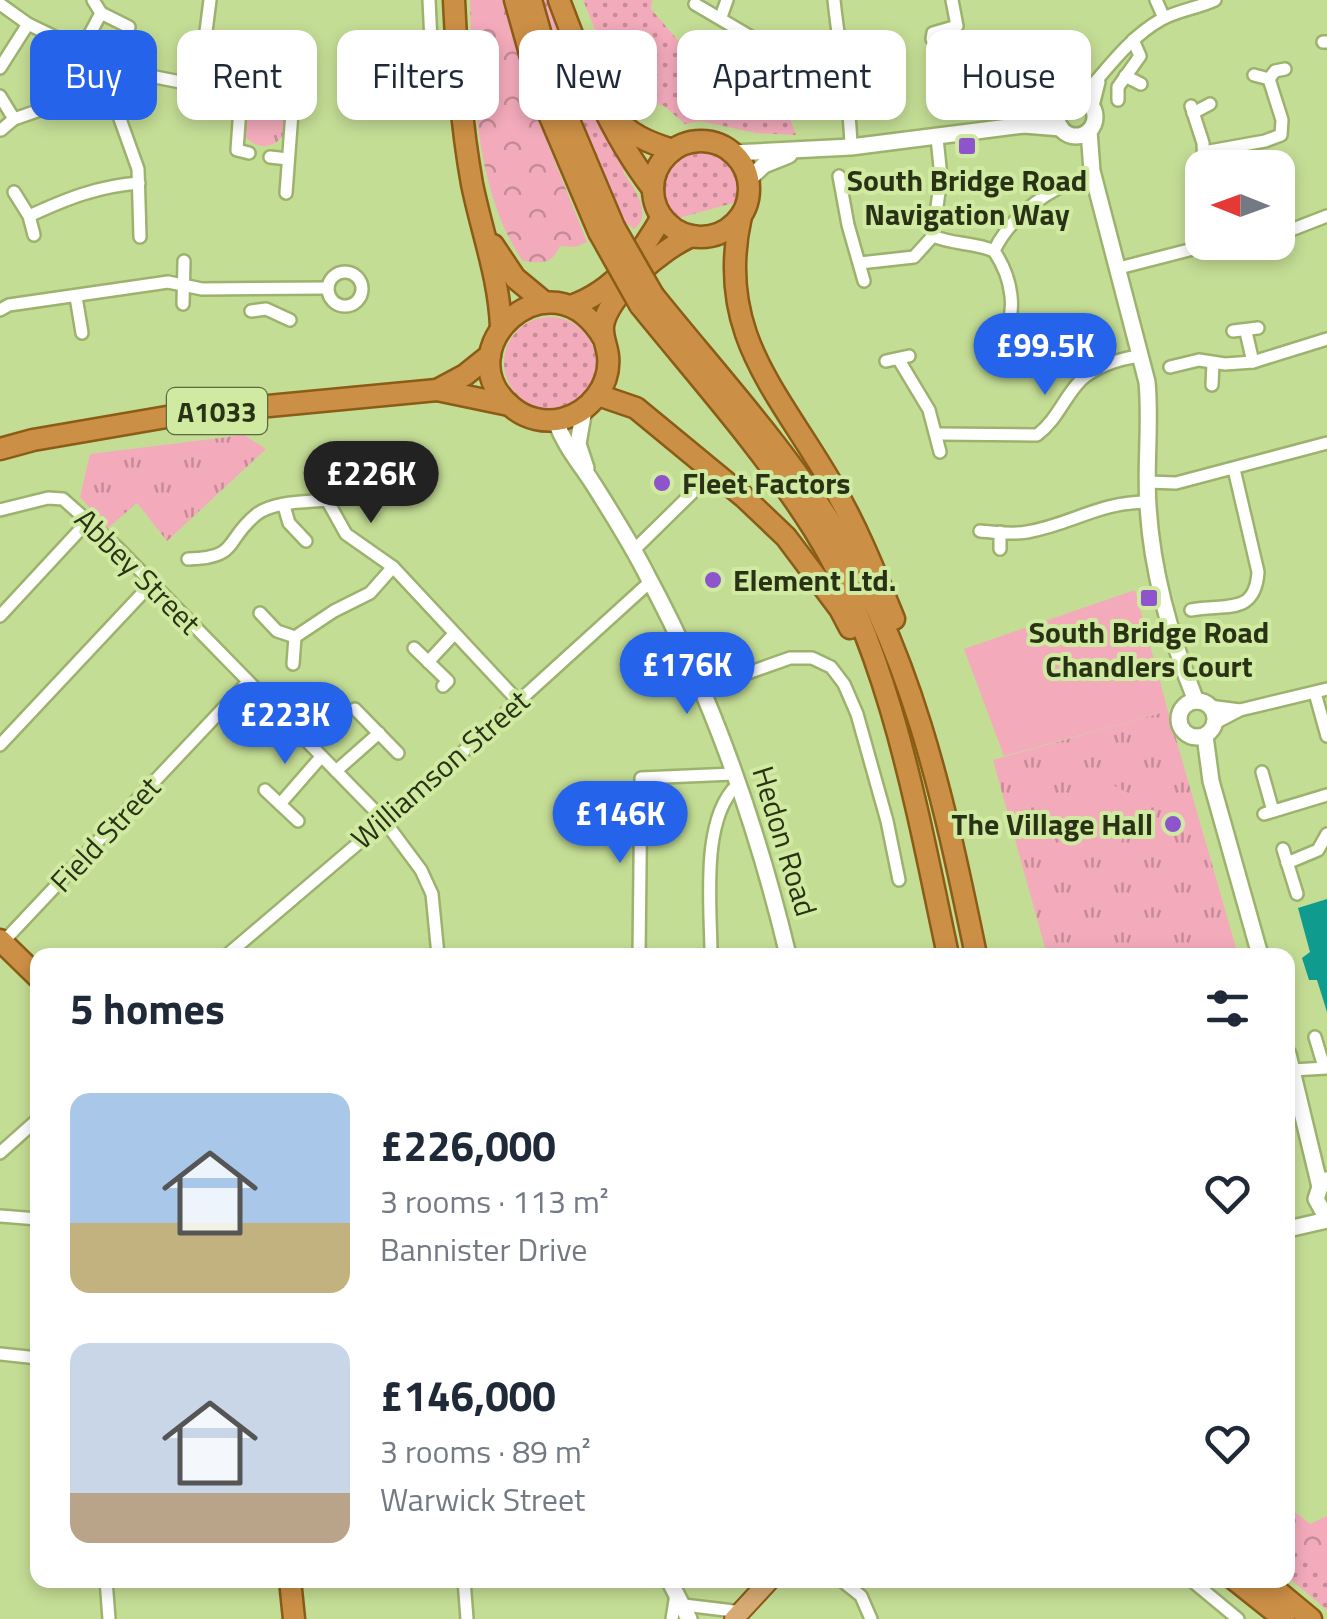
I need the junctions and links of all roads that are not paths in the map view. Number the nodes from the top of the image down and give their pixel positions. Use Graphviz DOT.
graph roads {
  1 [pos="93,0"];
  2 [pos="210,0"];
  3 [pos="428,0"];
  4 [pos="454,0"];
  5 [pos="515,0"];
  6 [pos="531,0"];
  7 [pos="560,0"];
  8 [pos="727,0"];
  9 [pos="834,0"];
  10 [pos="952,0"];
  11 [pos="1156,0"];
  12 [pos="1215,0"];
  13 [pos="0,4"];
  14 [pos="695,4"];
  15 [pos="101,13"];
  16 [pos="721,18"];
  17 [pos="1164,18"];
  18 [pos="28,24"];
  19 [pos="957,26"];
  20 [pos="129,28"];
  21 [pos="41,30"];
  22 [pos="92,30"];
  23 [pos="206,30"];
  24 [pos="430,30"];
  25 [pos="572,30"];
  26 [pos="740,30"];
  27 [pos="836,30"];
  28 [pos="943,30"];
  29 [pos="970,30"];
  30 [pos="1134,40"];
  31 [pos="0,68"];
  32 [pos="1285,69"];
  33 [pos="1254,75"];
  34 [pos="1124,76"];
  35 [pos="1269,79"];
  36 [pos="1141,84"];
  37 [pos="1091,95"];
  38 [pos="0,96"];
  39 [pos="1118,100"];
  40 [pos="1210,104"];
  41 [pos="1091,112"];
  42 [pos="30,113"];
  43 [pos="14,119"];
  44 [pos="120,120"];
  45 [pos="240,120"];
  46 [pos="291,120"];
  47 [pos="610,120"];
  48 [pos="617,120"];
  49 [pos="849,120"];
  50 [pos="1035,120"];
  51 [pos="1065,120"];
  52 [pos="1024,125"];
  53 [pos="1,130"];
  54 [pos="1074,132"];
  55 [pos="937,138"];
  56 [pos="851,147"];
  57 [pos="673,150"];
  58 [pos="802,150"];
  59 [pos="1203,150"];
  60 [pos="1216,150"];
  61 [pos="249,153"];
  62 [pos="733,153"];
  63 [pos="270,157"];
  64 [pos="288,159"];
  65 [pos="839,176"];
  66 [pos="748,180"];
  67 [pos="139,183"];
  68 [pos="1069,183"];
  69 [pos="653,189"];
  70 [pos="14,192"];
  71 [pos="286,193"];
  72 [pos="29,216"];
  73 [pos="741,216"];
  74 [pos="1327,216"];
  75 [pos="662,217"];
  76 [pos="1295,228"];
  77 [pos="607,230"];
  78 [pos="34,235"];
  79 [pos="486,235"];
  80 [pos="140,236"];
  81 [pos="692,236"];
  82 [pos="933,236"];
  83 [pos="994,251"];
  84 [pos="1185,251"];
  85 [pos="184,261"];
  86 [pos="860,263"];
  87 [pos="1118,268"];
  88 [pos="864,281"];
  89 [pos="184,284"];
  90 [pos="269,286"];
  91 [pos="328,288"];
  92 [pos="76,296"];
  93 [pos="647,300"];
  94 [pos="544,302"];
  95 [pos="183,304"];
  96 [pos="571,306"];
  97 [pos="266,309"];
  98 [pos="0,310"];
  99 [pos="251,311"];
  100 [pos="290,320"];
  101 [pos="501,327"];
  102 [pos="1246,330"];
  103 [pos="80,334"];
  104 [pos="1327,338"];
  105 [pos="604,339"];
  106 [pos="995,341"];
  107 [pos="490,355"];
  108 [pos="1139,356"];
  109 [pos="898,359"];
  110 [pos="1253,362"];
  111 [pos="1213,363"];
  112 [pos="1170,367"];
  113 [pos="1212,386"];
  114 [pos="437,390"];
  115 [pos="591,402"];
  116 [pos="508,405"];
  117 [pos="555,420"];
  118 [pos="937,434"];
  119 [pos="1327,443"];
  120 [pos="0,449"];
  121 [pos="940,452"];
  122 [pos="1234,469"];
  123 [pos="589,478"];
  124 [pos="1148,482"];
  125 [pos="692,492"];
  126 [pos="1148,502"];
  127 [pos="284,506"];
  128 [pos="0,510"];
  129 [pos="89,520"];
  130 [pos="980,532"];
  131 [pos="1000,532"];
  132 [pos="306,541"];
  133 [pos="1000,549"];
  134 [pos="634,550"];
  135 [pos="214,558"];
  136 [pos="188,559"];
  137 [pos="393,566"];
  138 [pos="220,572"];
  139 [pos="651,581"];
  140 [pos="152,583"];
  141 [pos="1252,597"];
  142 [pos="1264,608"];
  143 [pos="1192,610"];
  144 [pos="260,613"];
  145 [pos="0,616"];
  146 [pos="454,634"];
  147 [pos="294,636"];
  148 [pos="414,648"];
  149 [pos="428,662"];
  150 [pos="293,664"];
  151 [pos="248,682"];
  152 [pos="443,686"];
  153 [pos="882,687"];
  154 [pos="700,690"];
  155 [pos="1321,691"];
  156 [pos="518,701"];
  157 [pos="1197,704"];
  158 [pos="355,708"];
  159 [pos="1240,710"];
  160 [pos="1204,732"];
  161 [pos="379,733"];
  162 [pos="1327,736"];
  163 [pos="0,745"];
  164 [pos="398,753"];
  165 [pos="321,758"];
  166 [pos="336,770"];
  167 [pos="1262,772"];
  168 [pos="735,779"];
  169 [pos="265,790"];
  170 [pos="1327,796"];
  171 [pos="280,804"];
  172 [pos="946,806"];
  173 [pos="383,819"];
  174 [pos="298,821"];
  175 [pos="1327,834"];
  176 [pos="1283,849"];
  177 [pos="1288,863"];
  178 [pos="899,880"];
  179 [pos="1297,894"];
  180 [pos="1,941"];
  181 [pos="235,948"];
  182 [pos="437,948"];
  183 [pos="640,948"];
  184 [pos="712,948"];
  185 [pos="786,948"];
  186 [pos="946,948"];
  187 [pos="975,948"];
  188 [pos="1258,948"];
  189 [pos="30,969"];
  190 [pos="1315,1037"];
  191 [pos="1295,1063"];
  192 [pos="1326,1068"];
  193 [pos="1295,1083"];
  194 [pos="30,1127"];
  195 [pos="1311,1150"];
  196 [pos="0,1153"];
  197 [pos="1327,1162"];
  198 [pos="1321,1188"];
  199 [pos="0,1216"];
  200 [pos="30,1218"];
  201 [pos="1295,1220"];
  202 [pos="1327,1220"];
  203 [pos="1295,1227"];
  204 [pos="0,1354"];
  205 [pos="30,1357"];
  206 [pos="107,1588"];
  207 [pos="291,1588"];
  208 [pos="304,1588"];
  209 [pos="465,1588"];
  210 [pos="763,1588"];
  211 [pos="850,1588"];
  212 [pos="1201,1588"];
  213 [pos="1246,1588"];
  214 [pos="1274,1588"];
  215 [pos="680,1599"];
  216 [pos="738,1617"];
  217 [pos="467,1618"];
  218 [pos="109,1619"];
  219 [pos="294,1619"];
  220 [pos="307,1619"];
  221 [pos="452,1619"];
  222 [pos="672,1619"];
  223 [pos="871,1619"];
  224 [pos="1238,1619"];
  225 [pos="1284,1619"];
  226 [pos="1311,1619"];
  1 -- 15 [label="street"];
  2 -- 23 [label="street"];
  3 -- 24 [label="street"];
  4 -- 79 [label="highway"];
  5 -- 77 [label="highway"];
  6 -- 77 [label="highway"];
  7 -- 25 [label="highway"];
  8 -- 16 [label="street"];
  9 -- 27 [label="street"];
  10 -- 19 [label="street"];
  11 -- 17 [label="street"];
  12 -- 17 [label="street"];
  13 -- 18 [label="street"];
  14 -- 16 [label="street"];
  15 -- 20 [label="street"];
  15 -- 22 [label="street"];
  16 -- 26 [label="street"];
  17 -- 30 [label="street"];
  18 -- 21 [label="street"];
  18 -- 31 [label="street"];
  19 -- 28 [label="street"];
  19 -- 29 [label="street"];
  30 -- 34 [label="street"];
  30 -- 37 [label="street"];
  32 -- 35 [label="street"];
  33 -- 35 [label="street"];
  34 -- 36 [label="street"];
  34 -- 39 [label="street"];
  35 -- 60 [label="street"];
  38 -- 43 [label="street"];
  40 -- 59 [label="street"];
  41 -- 54 [label="street"];
  42 -- 43 [label="street"];
  43 -- 53 [label="street"];
  44 -- 67 [label="street"];
  45 -- 61 [label="street"];
  46 -- 64 [label="street"];
  47 -- 69 [label="highway"];
  48 -- 57 [label="highway"];
  49 -- 56 [label="street"];
  50 -- 52 [label="street"];
  51 -- 54 [label="street"];
  52 -- 54 [label="street"];
  52 -- 55 [label="street"];
  54 -- 87 [label="street"];
  55 -- 56 [label="street"];
  55 -- 82 [label="street"];
  56 -- 58 [label="street"];
  57 -- 62 [label="highway"];
  57 -- 69 [label="highway"];
  58 -- 62 [label="street"];
  58 -- 66 [label="street"];
  62 -- 66 [label="highway"];
  63 -- 64 [label="street"];
  64 -- 71 [label="street"];
  65 -- 86 [label="street"];
  66 -- 73 [label="highway"];
  67 -- 72 [label="street"];
  67 -- 80 [label="street"];
  68 -- 83 [label="street"];
  69 -- 75 [label="highway"];
  70 -- 72 [label="street"];
  72 -- 78 [label="street"];
  73 -- 81 [label="highway"];
  73 -- 172 [label="highway"];
  74 -- 76 [label="street"];
  75 -- 81 [label="highway"];
  75 -- 96 [label="highway"];
  77 -- 93 [label="highway, bridge"];
  79 -- 94 [label="highway"];
  79 -- 101 [label="highway"];
  81 -- 105 [label="highway"];
  82 -- 83 [label="street"];
  82 -- 86 [label="street"];
  83 -- 106 [label="street"];
  84 -- 87 [label="street"];
  85 -- 89 [label="street"];
  86 -- 88 [label="street"];
  87 -- 108 [label="street"];
  89 -- 90 [label="street"];
  89 -- 92 [label="street"];
  89 -- 95 [label="street"];
  90 -- 91 [label="street"];
  90 -- 97 [label="street"];
  92 -- 98 [label="street"];
  92 -- 103 [label="street"];
  93 -- 153 [label="highway"];
  93 -- 172 [label="highway"];
  94 -- 96 [label="highway"];
  94 -- 101 [label="highway"];
  96 -- 105 [label="highway"];
  97 -- 99 [label="street"];
  97 -- 100 [label="street"];
  101 -- 107 [label="highway"];
  102 -- 110 [label="street"];
  104 -- 110 [label="street"];
  105 -- 115 [label="highway"];
  107 -- 114 [label="highway, A1033"];
  107 -- 116 [label="highway"];
  108 -- 118 [label="street"];
  108 -- 124 [label="street"];
  109 -- 118 [label="street"];
  110 -- 111 [label="street"];
  111 -- 112 [label="street"];
  111 -- 113 [label="street"];
  114 -- 116 [label="highway, A1033"];
  114 -- 120 [label="highway, A1033"];
  115 -- 117 [label="highway"];
  115 -- 123 [label="street, Hedon Road"];
  115 -- 153 [label="highway"];
  116 -- 117 [label="highway, A1033"];
  117 -- 123 [label="street, Hedon Road"];
  118 -- 121 [label="street"];
  119 -- 122 [label="street"];
  122 -- 124 [label="street"];
  122 -- 141 [label="street"];
  123 -- 134 [label="street, Hedon Road"];
  124 -- 126 [label="street"];
  125 -- 134 [label="street"];
  126 -- 131 [label="street"];
  126 -- 157 [label="street"];
  127 -- 132 [label="street"];
  127 -- 135 [label="street"];
  127 -- 137 [label="street"];
  128 -- 129 [label="street, Abbey Street"];
  129 -- 140 [label="street, Abbey Street"];
  129 -- 145 [label="street"];
  130 -- 131 [label="street"];
  131 -- 133 [label="street"];
  134 -- 139 [label="street, Hedon Road"];
  135 -- 136 [label="street"];
  135 -- 138 [label="street"];
  137 -- 146 [label="street"];
  137 -- 147 [label="street"];
  139 -- 154 [label="street, Hedon Road"];
  139 -- 156 [label="street, Williamson Street"];
  140 -- 151 [label="street, Abbey Street"];
  140 -- 163 [label="street"];
  141 -- 142 [label="street"];
  141 -- 143 [label="street"];
  144 -- 147 [label="street"];
  146 -- 149 [label="street"];
  146 -- 156 [label="street"];
  147 -- 150 [label="street"];
  148 -- 149 [label="street"];
  149 -- 152 [label="street"];
  151 -- 165 [label="street, Abbey Street"];
  151 -- 180 [label="street, Field Street"];
  153 -- 186 [label="highway"];
  154 -- 168 [label="street, Hedon Road"];
  154 -- 178 [label="street"];
  155 -- 159 [label="street"];
  155 -- 162 [label="street"];
  156 -- 173 [label="street, Williamson Street"];
  157 -- 159 [label="street"];
  157 -- 160 [label="street"];
  157 -- 160 [label="street"];
  158 -- 161 [label="street"];
  159 -- 160 [label="street"];
  160 -- 188 [label="street"];
  161 -- 164 [label="street"];
  161 -- 166 [label="street"];
  165 -- 166 [label="street, Abbey Street"];
  165 -- 171 [label="street"];
  166 -- 173 [label="street, Abbey Street"];
  167 -- 170 [label="street"];
  168 -- 183 [label="street"];
  168 -- 184 [label="street"];
  168 -- 185 [label="street, Hedon Road"];
  169 -- 171 [label="street"];
  171 -- 174 [label="street"];
  172 -- 187 [label="highway"];
  173 -- 181 [label="street, Williamson Street"];
  173 -- 182 [label="street, Abbey Street"];
  175 -- 177 [label="street"];
  176 -- 177 [label="street"];
  177 -- 179 [label="street"];
  180 -- 189 [label="highway"];
  190 -- 192 [label="street"];
  191 -- 192 [label="street"];
  193 -- 195 [label="street"];
  194 -- 196 [label="street"];
  195 -- 197 [label="street"];
  195 -- 198 [label="street"];
  198 -- 201 [label="street"];
  198 -- 202 [label="street"];
  199 -- 200 [label="street"];
  202 -- 203 [label="street"];
  204 -- 205 [label="street"];
  206 -- 218 [label="street"];
  207 -- 219 [label="highway"];
  208 -- 220 [label="highway"];
  209 -- 217 [label="street"];
  210 -- 216 [label="main road"];
  211 -- 223 [label="street"];
  212 -- 224 [label="street"];
  213 -- 225 [label="highway"];
  214 -- 226 [label="highway"];
  215 -- 216 [label="street"];
  215 -- 222 [label="street"];
  217 -- 221 [label="street"];
}
